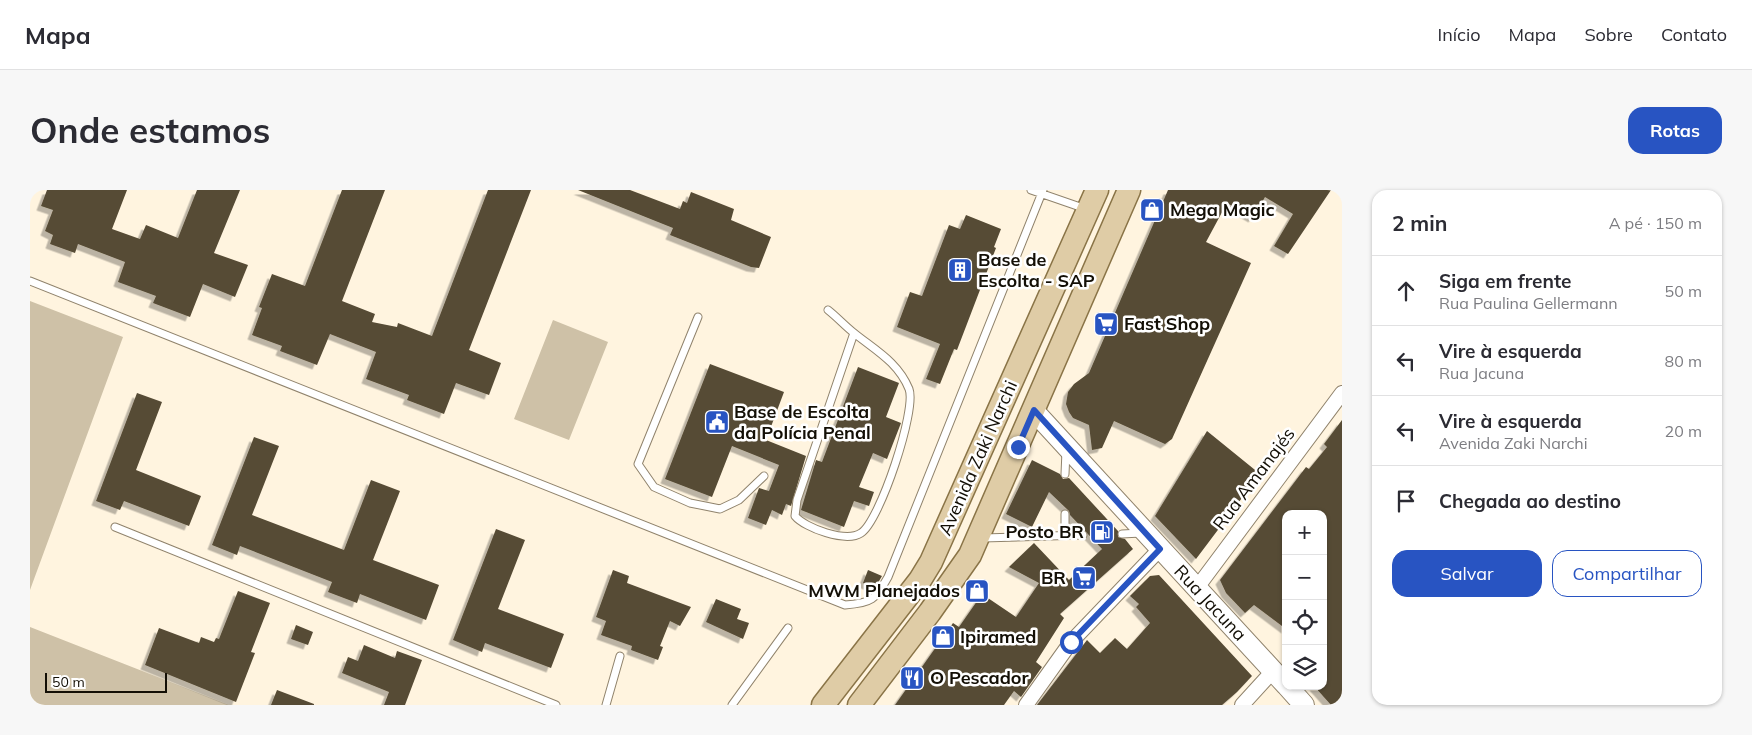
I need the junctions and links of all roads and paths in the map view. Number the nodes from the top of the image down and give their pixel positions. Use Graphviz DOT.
graph roads {
  1 [pos="1031,190"];
  2 [pos="1129,190"];
  3 [pos="1042,192"];
  4 [pos="1093,200"];
  5 [pos="30,280"];
  6 [pos="828,310"];
  7 [pos="698,317"];
  8 [pos="854,333"];
  9 [pos="1019,365"];
  10 [pos="1342,393"];
  11 [pos="1034,410"];
  12 [pos="1066,446"];
  13 [pos="1065,474"];
  14 [pos="764,476"];
  15 [pos="1065,514"];
  16 [pos="115,527"];
  17 [pos="1146,533"];
  18 [pos="1122,534"];
  19 [pos="1065,535"];
  20 [pos="1083,535"];
  21 [pos="977,538"];
  22 [pos="1160,549"];
  23 [pos="1196,589"];
  24 [pos="788,628"];
  25 [pos="620,656"];
  26 [pos="1282,681"];
  27 [pos="1290,690"];
  28 [pos="556,705"];
  29 [pos="606,705"];
  30 [pos="732,705"];
  31 [pos="823,705"];
  32 [pos="859,705"];
  33 [pos="1026,705"];
  34 [pos="1242,705"];
  35 [pos="1304,705"];
  1 -- 3 [label="lane"];
  2 -- 11 [label="main road, Avenida Zaki Narchi"];
  3 -- 4 [label="lane"];
  3 -- 5 [label="lane"];
  4 -- 9 [label="main road, Avenida Zaki Narchi"];
  6 -- 8 [label="lane"];
  7 -- 14 [label="lane"];
  8 -- 8 [label="lane"];
  9 -- 11 [label="main road"];
  9 -- 31 [label="main road, Avenida Zaki Narchi"];
  10 -- 23 [label="street, Rua Amanajés"];
  11 -- 12 [label="main road, Rua Jacuna"];
  11 -- 21 [label="main road, Avenida Zaki Narchi"];
  12 -- 13 [label="lane"];
  12 -- 17 [label="main road, Rua Jacuna"];
  15 -- 19 [label="lane"];
  16 -- 28 [label="lane"];
  17 -- 18 [label="lane"];
  17 -- 22 [label="main road, Rua Jacuna"];
  19 -- 20 [label="lane"];
  19 -- 21 [label="lane"];
  21 -- 32 [label="main road, Avenida Zaki Narchi"];
  22 -- 23 [label="main road, Rua Jacuna"];
  22 -- 33 [label="street"];
  23 -- 26 [label="main road, Rua Jacuna"];
  24 -- 30 [label="lane"];
  25 -- 29 [label="lane"];
  26 -- 34 [label="street"];
  27 -- 35 [label="main road, Rua Jacuna"];
}
